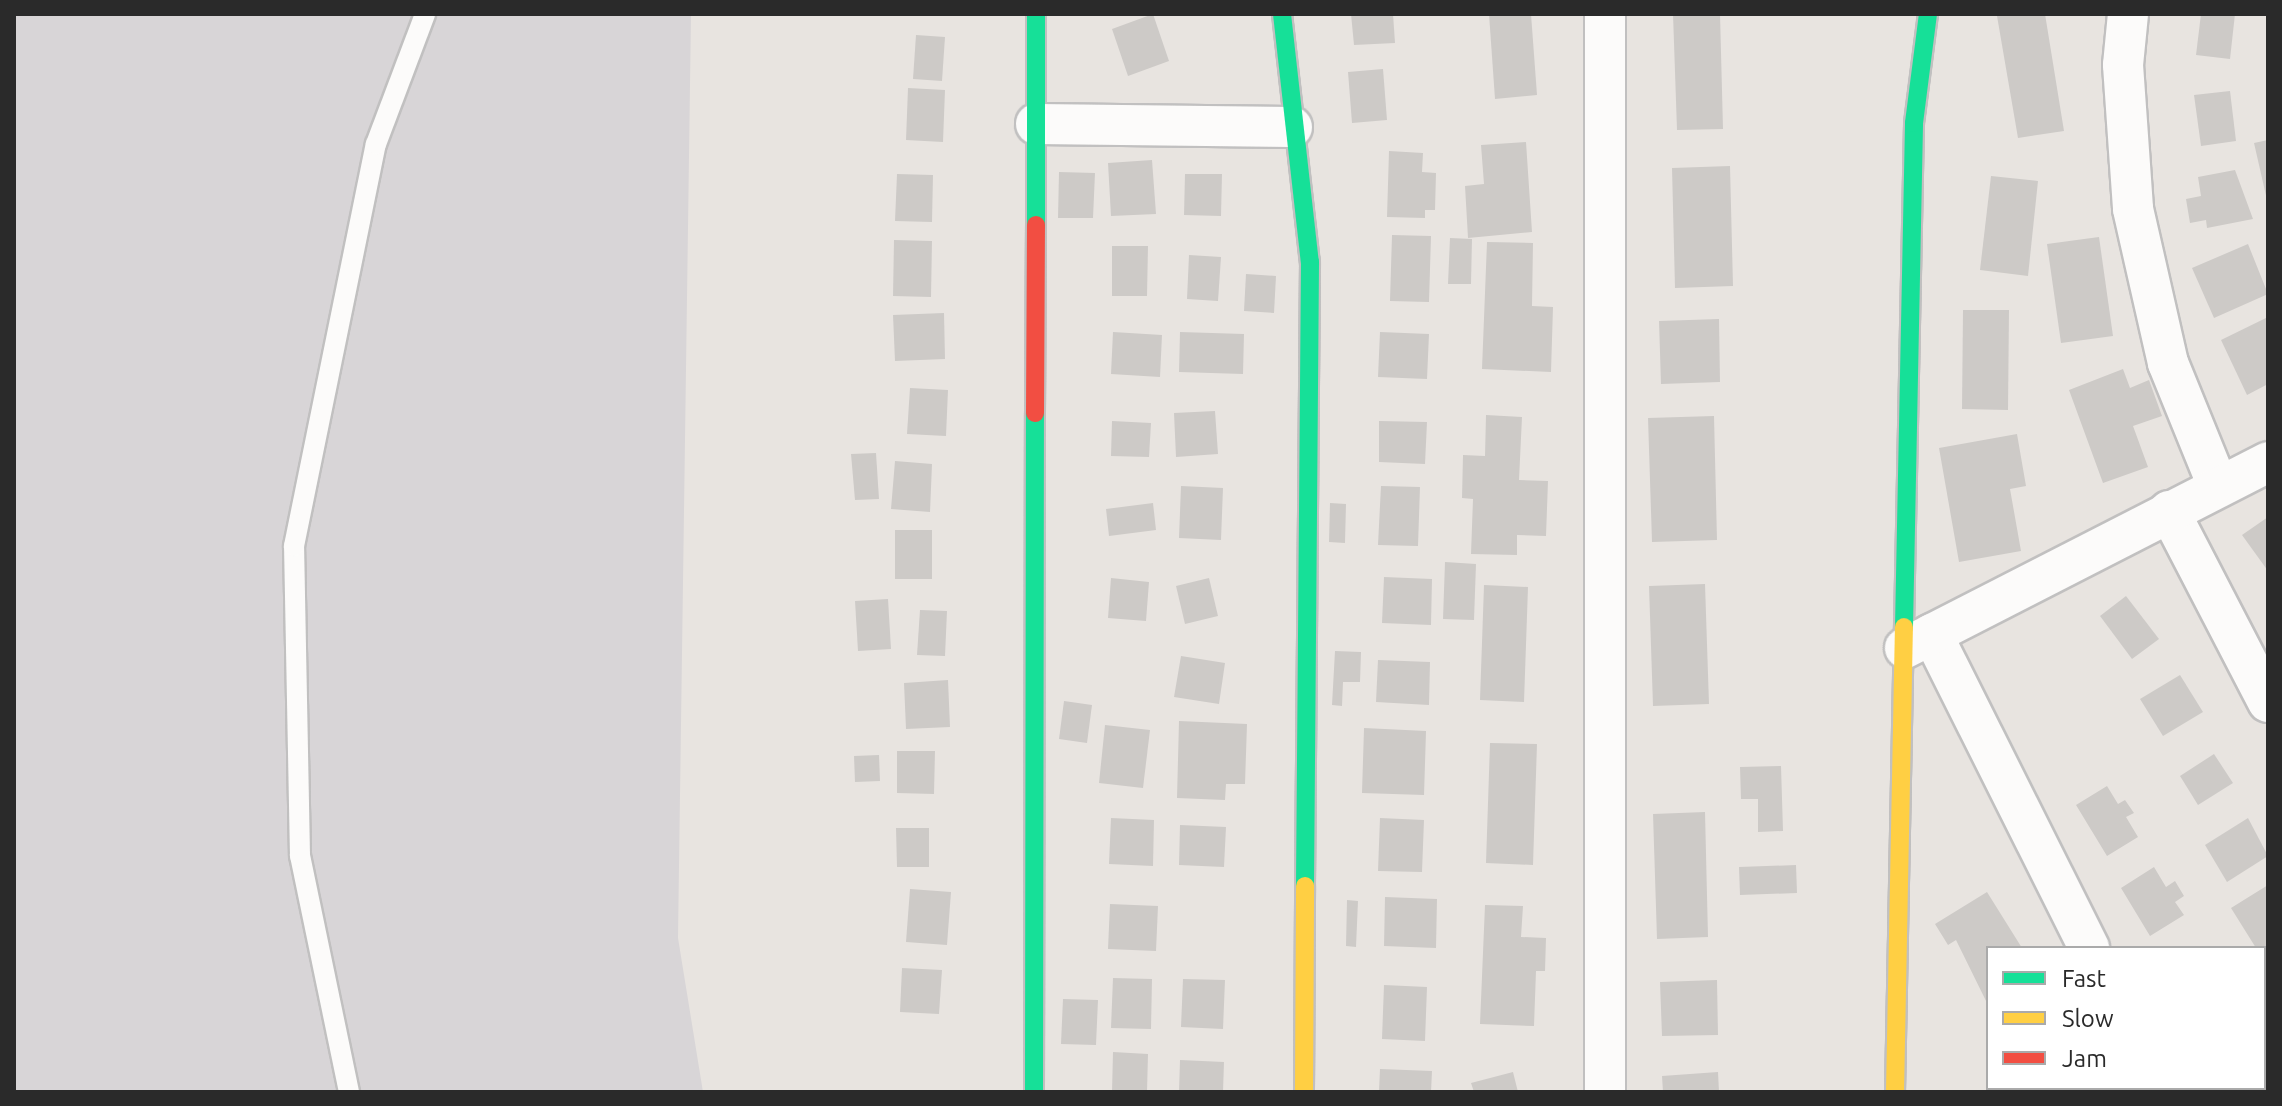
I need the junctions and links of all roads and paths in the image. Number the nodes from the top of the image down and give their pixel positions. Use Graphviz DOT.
graph roads {
  1 [pos="425,14"];
  2 [pos="1036,14"];
  3 [pos="1282,14"];
  4 [pos="1605,14"];
  5 [pos="1928,14"];
  6 [pos="2128,14"];
  7 [pos="1036,124"];
  8 [pos="1292,127"];
  9 [pos="2268,462"];
  10 [pos="2218,486"];
  11 [pos="2169,511"];
  12 [pos="1918,641"];
  13 [pos="2268,702"];
  14 [pos="2088,946"];
  15 [pos="349,1092"];
  16 [pos="1034,1092"];
  17 [pos="1304,1092"];
  18 [pos="1605,1092"];
  19 [pos="1895,1092"];
  1 -- 15 [label="lane"];
  2 -- 7 [label="street"];
  3 -- 8 [label="street"];
  4 -- 18 [label="street"];
  5 -- 12 [label="street"];
  6 -- 10 [label="street"];
  7 -- 8 [label="street"];
  7 -- 16 [label="street"];
  8 -- 17 [label="street"];
  9 -- 10 [label="street"];
  10 -- 11 [label="street"];
  11 -- 12 [label="street"];
  11 -- 13 [label="street"];
  12 -- 14 [label="street"];
  12 -- 19 [label="street"];
}
